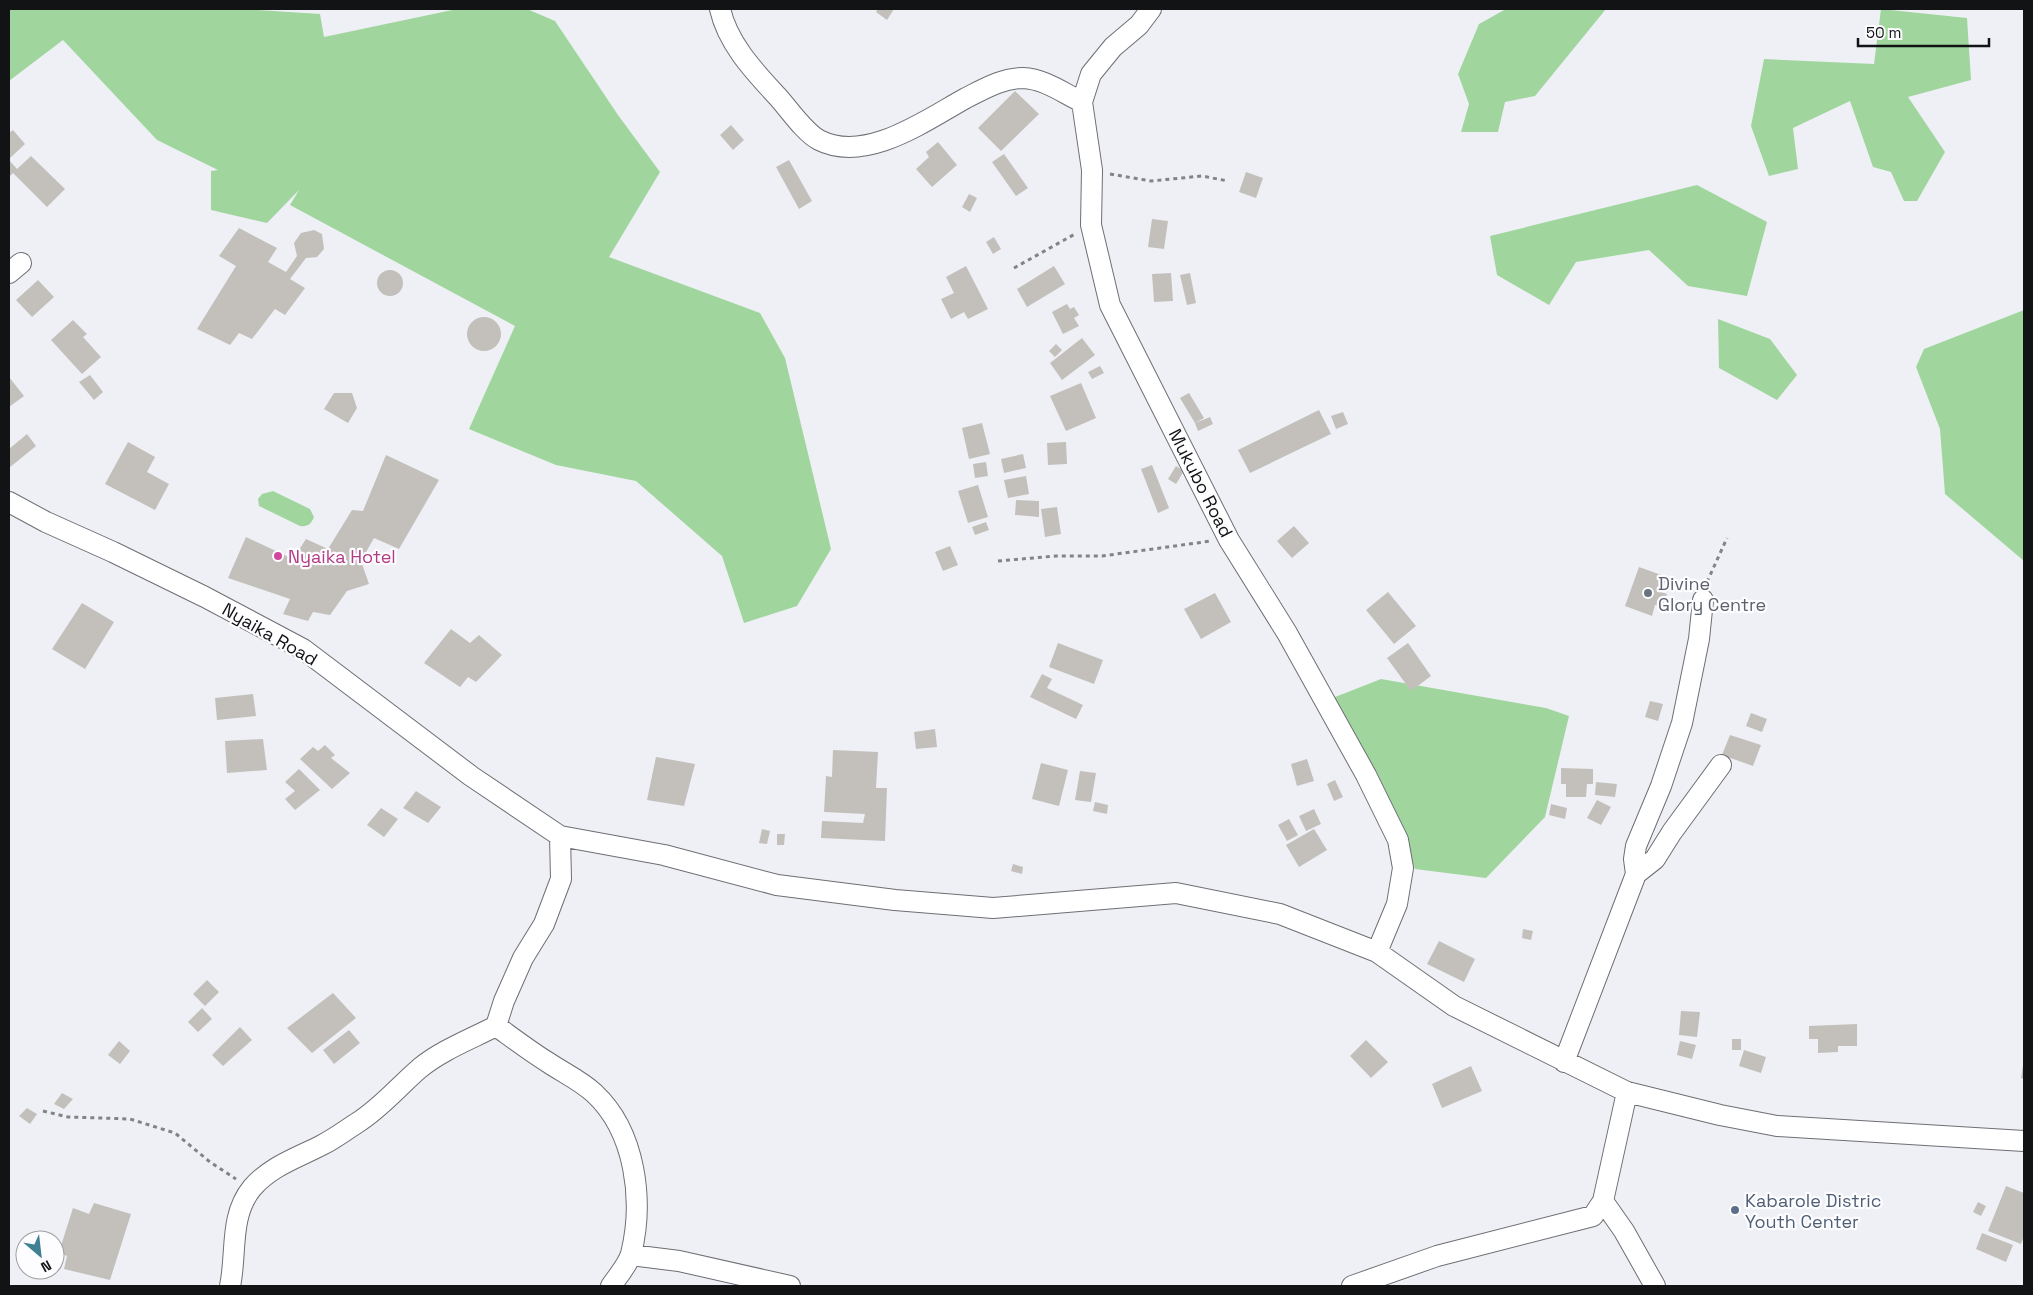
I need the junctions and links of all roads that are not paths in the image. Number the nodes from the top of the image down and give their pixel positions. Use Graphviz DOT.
graph roads {
  1 [pos="720,9"];
  2 [pos="1151,9"];
  3 [pos="1082,102"];
  4 [pos="9,502"];
  5 [pos="1703,600"];
  6 [pos="1721,765"];
  7 [pos="560,836"];
  8 [pos="1636,874"];
  9 [pos="1377,952"];
  10 [pos="496,1026"];
  11 [pos="1564,1062"];
  12 [pos="1627,1092"];
  13 [pos="2024,1141"];
  14 [pos="1603,1201"];
  15 [pos="631,1256"];
  16 [pos="230,1286"];
  17 [pos="611,1286"];
  18 [pos="790,1286"];
  19 [pos="1352,1286"];
  20 [pos="1655,1286"];
  1 -- 3 [label="street"];
  2 -- 3 [label="street, Mukubo Road"];
  3 -- 9 [label="street, Mukubo Road"];
  4 -- 7 [label="street, Nyaika Road"];
  5 -- 8 [label="street"];
  6 -- 8 [label="street"];
  7 -- 9 [label="street"];
  7 -- 10 [label="street"];
  8 -- 11 [label="street"];
  9 -- 11 [label="street"];
  10 -- 15 [label="street"];
  10 -- 16 [label="street"];
  11 -- 12 [label="street"];
  12 -- 13 [label="street"];
  12 -- 14 [label="street"];
  14 -- 19 [label="street"];
  14 -- 20 [label="street"];
  15 -- 17 [label="street"];
  15 -- 18 [label="street"];
}
